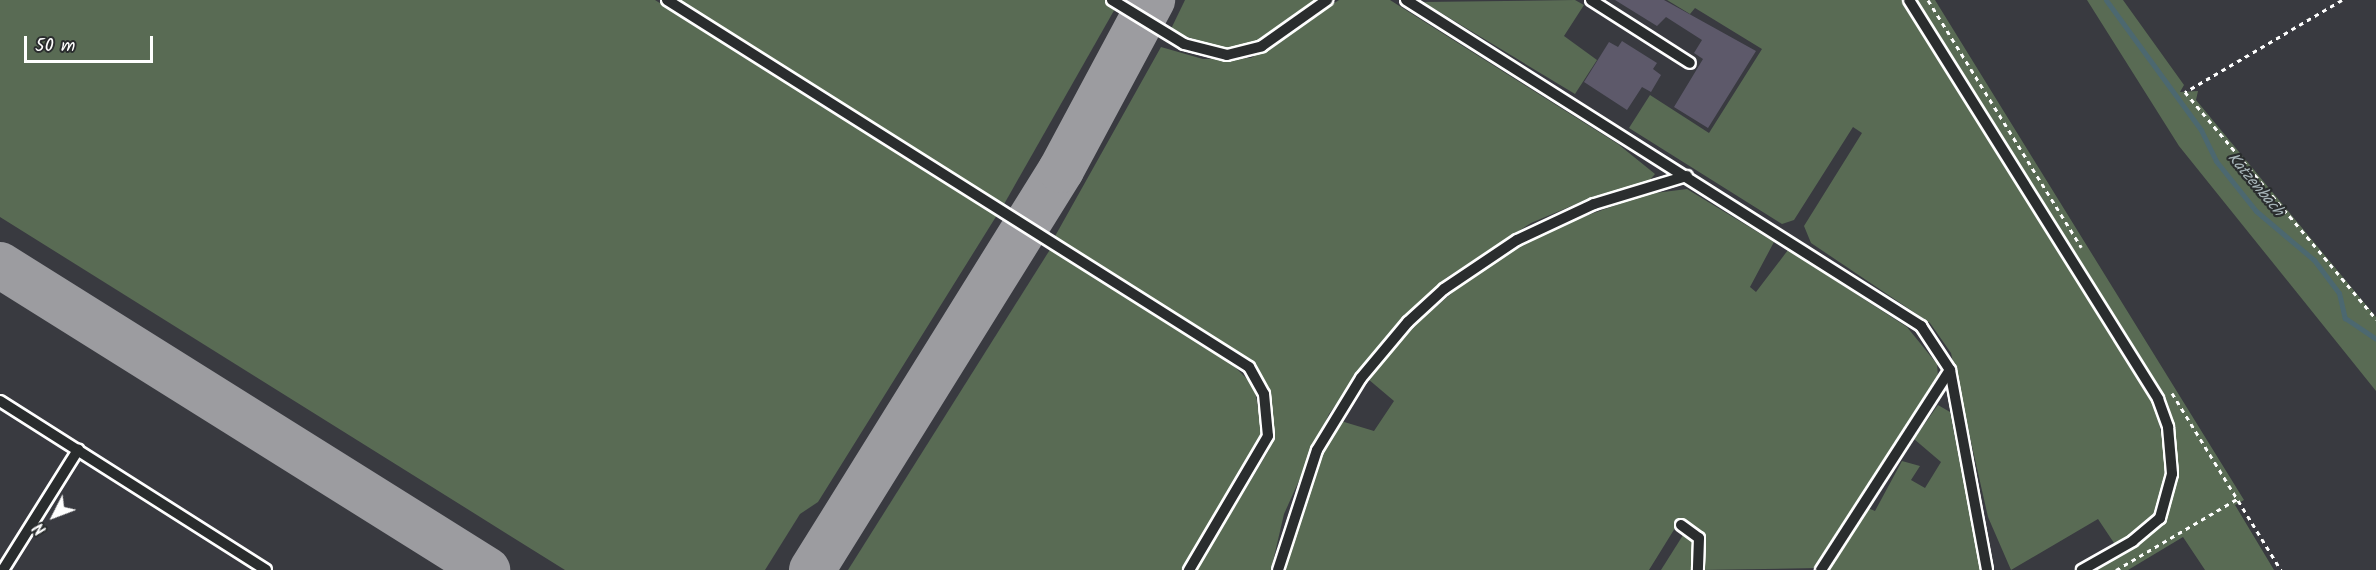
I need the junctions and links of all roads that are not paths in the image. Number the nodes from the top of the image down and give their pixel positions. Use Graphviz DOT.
graph roads {
  1 [pos="667,0"];
  2 [pos="1112,0"];
  3 [pos="1327,0"];
  4 [pos="1406,0"];
  5 [pos="1591,0"];
  6 [pos="1909,0"];
  7 [pos="1690,63"];
  8 [pos="1687,176"];
  9 [pos="1950,370"];
  10 [pos="0,401"];
  11 [pos="78,450"];
  12 [pos="1681,525"];
  13 [pos="3,570"];
  14 [pos="266,570"];
  15 [pos="1189,570"];
  16 [pos="1278,570"];
  17 [pos="1698,570"];
  18 [pos="1821,570"];
  19 [pos="1987,570"];
  20 [pos="2082,570"];
  1 -- 15 [label="lane"];
  2 -- 3 [label="lane"];
  4 -- 8 [label="lane"];
  5 -- 7 [label="lane"];
  6 -- 20 [label="lane"];
  8 -- 9 [label="lane"];
  8 -- 16 [label="lane"];
  9 -- 18 [label="lane"];
  9 -- 19 [label="lane"];
  10 -- 11 [label="lane"];
  11 -- 13 [label="lane"];
  11 -- 14 [label="lane"];
  12 -- 17 [label="lane"];
}
